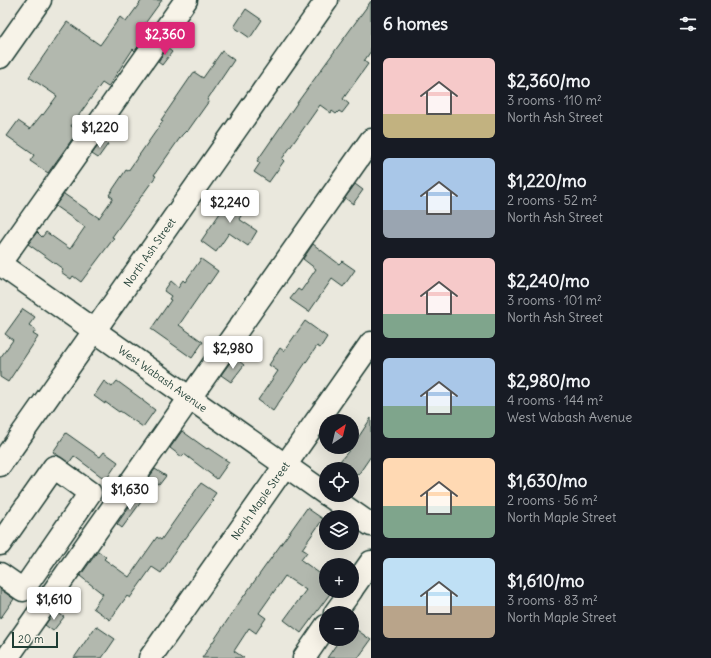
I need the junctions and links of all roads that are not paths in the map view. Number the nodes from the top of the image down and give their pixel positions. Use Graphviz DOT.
graph roads {
  1 [pos="40,0"];
  2 [pos="186,0"];
  3 [pos="327,0"];
  4 [pos="0,57"];
  5 [pos="371,140"];
  6 [pos="0,263"];
  7 [pos="95,330"];
  8 [pos="371,343"];
  9 [pos="190,398"];
  10 [pos="0,465"];
  11 [pos="285,465"];
  12 [pos="319,488"];
  13 [pos="338,502"];
  14 [pos="371,525"];
  15 [pos="0,544"];
  16 [pos="371,562"];
  17 [pos="0,574"];
  18 [pos="359,579"];
  19 [pos="23,590"];
  20 [pos="44,605"];
  21 [pos="319,636"];
  22 [pos="7,658"];
  23 [pos="150,658"];
  24 [pos="304,658"];
  1 -- 4 [label="main road"];
  2 -- 6 [label="main road"];
  3 -- 7 [label="main road, North Ash Street"];
  5 -- 9 [label="main road"];
  6 -- 7 [label="main road, West Wabash Avenue"];
  7 -- 9 [label="main road, West Wabash Avenue"];
  7 -- 10 [label="main road, North Ash Street"];
  8 -- 11 [label="main road, North Maple Street"];
  9 -- 11 [label="main road, West Wabash Avenue"];
  9 -- 20 [label="main road"];
  11 -- 12 [label="main road, West Wabash Avenue"];
  11 -- 23 [label="main road, North Maple Street"];
  13 -- 14 [label="main road, West Wabash Avenue"];
  15 -- 19 [label="main road"];
  16 -- 18 [label="main road"];
  17 -- 19 [label="main road"];
  19 -- 20 [label="main road"];
  20 -- 22 [label="main road"];
  21 -- 24 [label="main road"];
}
